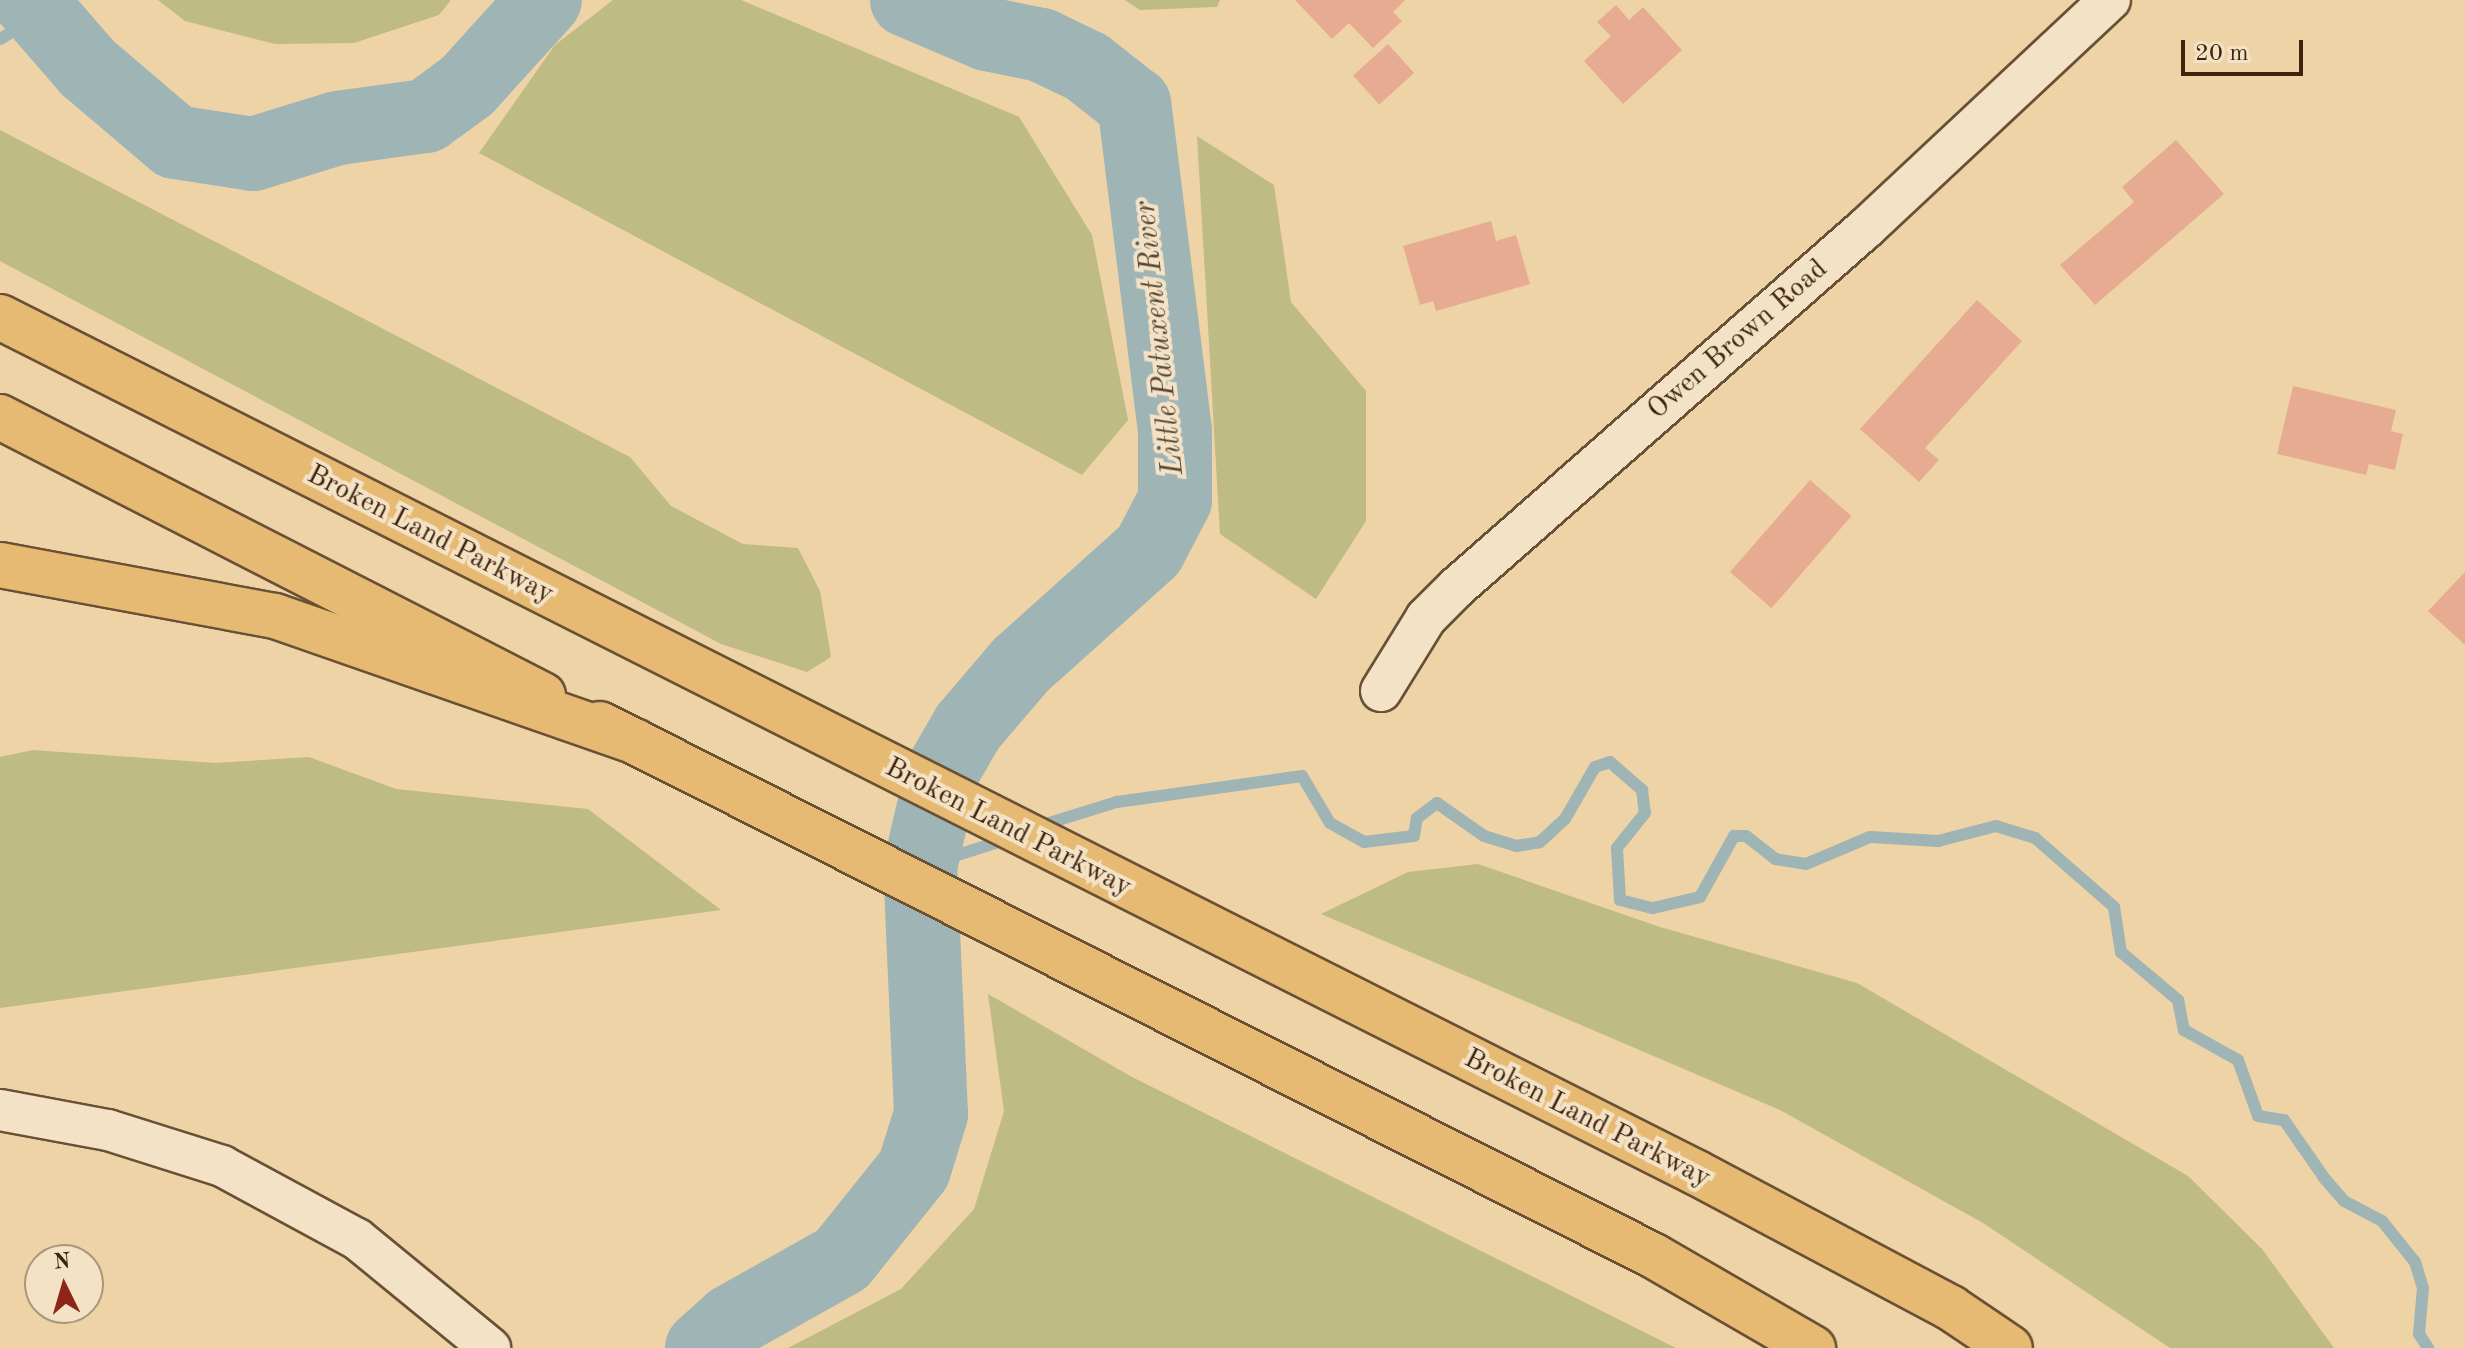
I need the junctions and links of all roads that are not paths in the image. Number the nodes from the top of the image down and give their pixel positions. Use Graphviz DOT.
graph roads {
  1 [pos="2110,0"];
  2 [pos="0,317"];
  3 [pos="0,417"];
  4 [pos="0,565"];
  5 [pos="1381,691"];
  6 [pos="636,742"];
  7 [pos="0,1110"];
  8 [pos="490,1348"];
  9 [pos="1813,1348"];
  10 [pos="2010,1348"];
  1 -- 5 [label="street, Owen Brown Road"];
  2 -- 10 [label="main road, Broken Land Parkway"];
  3 -- 6 [label="main road"];
  4 -- 6 [label="main road"];
  6 -- 9 [label="main road"];
  7 -- 8 [label="street"];
}
